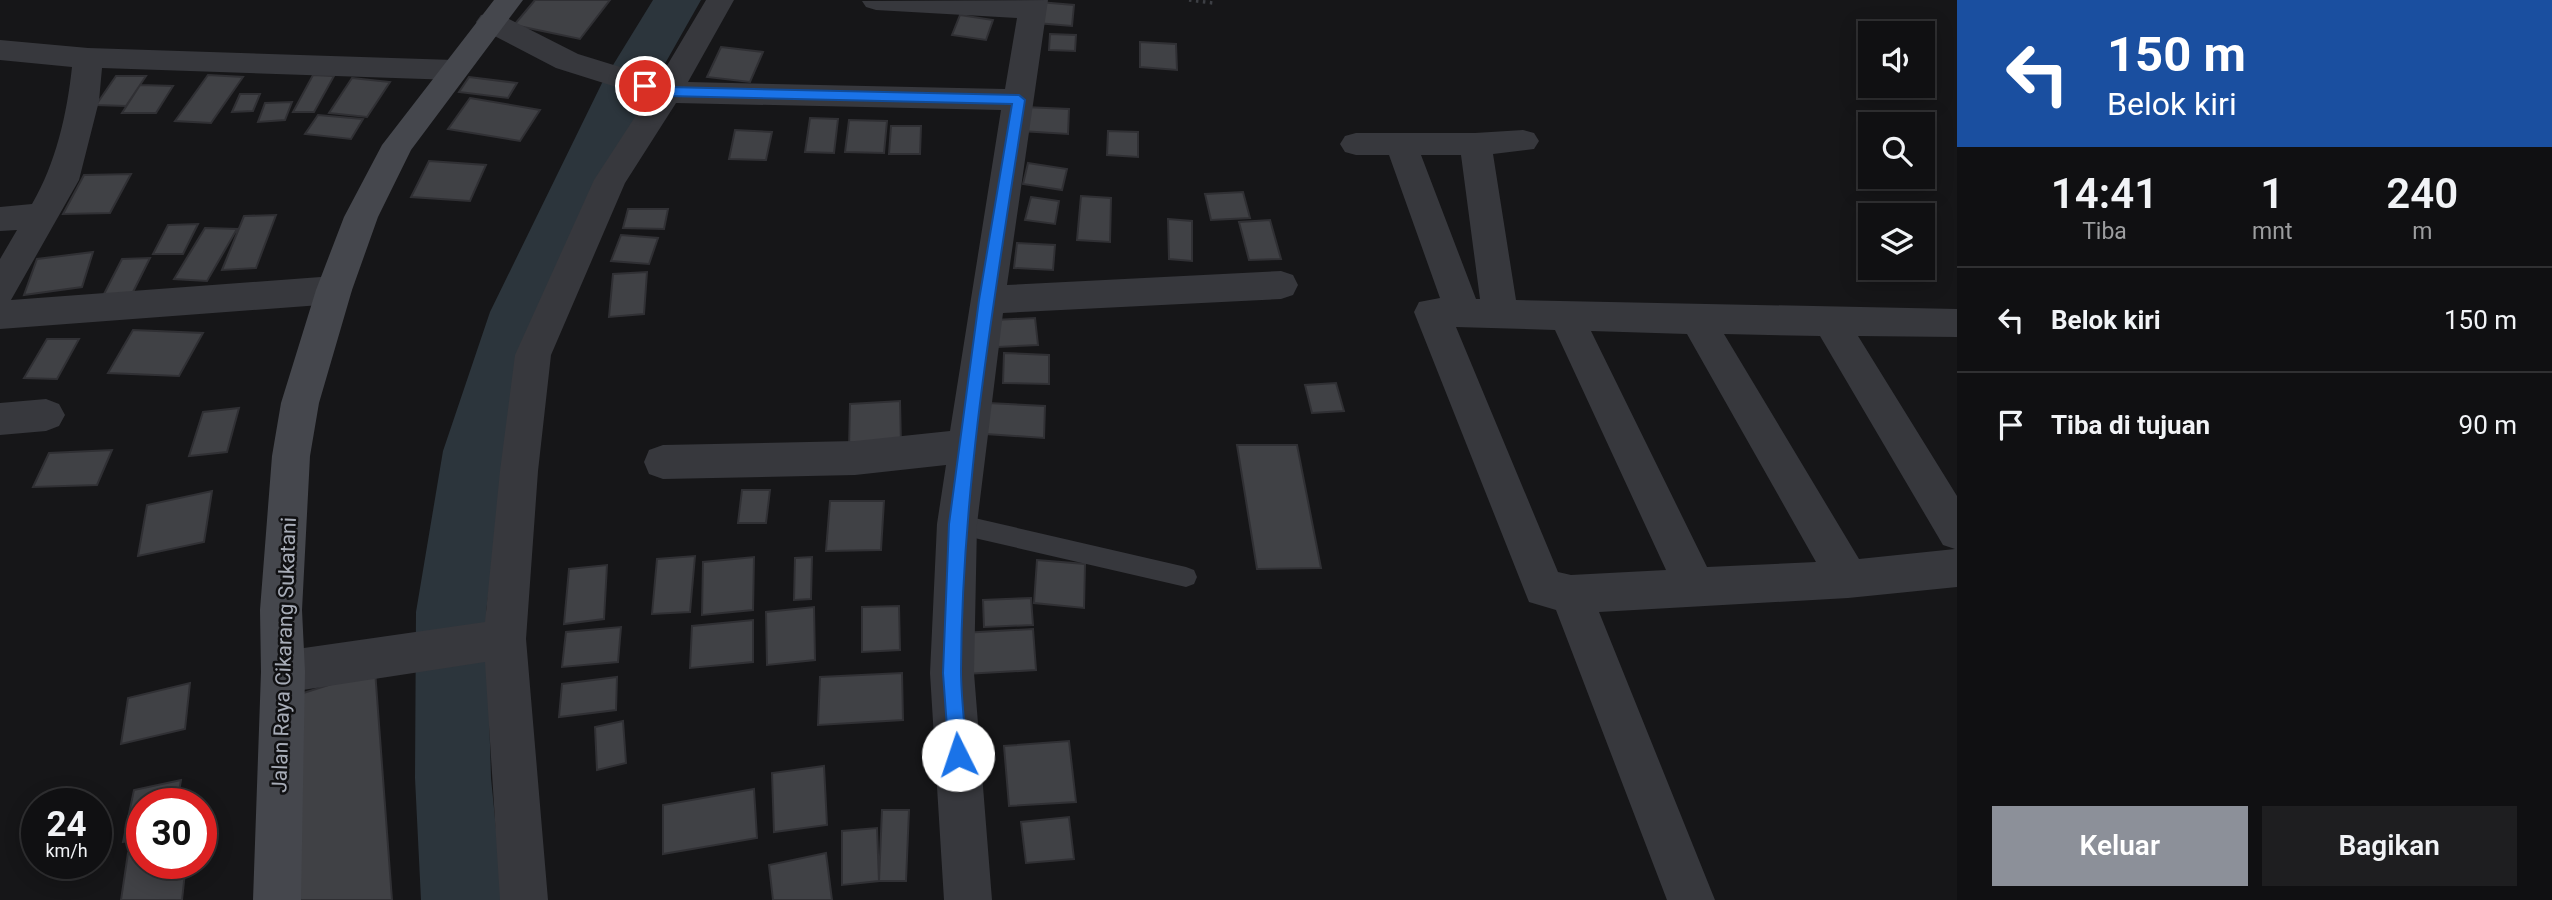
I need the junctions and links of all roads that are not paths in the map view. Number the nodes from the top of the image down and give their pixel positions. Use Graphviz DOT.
graph roads {
  1 [pos="720,0"];
  2 [pos="876,1"];
  3 [pos="1032,5"];
  4 [pos="500,11"];
  5 [pos="0,50"];
  6 [pos="89,58"];
  7 [pos="454,70"];
  8 [pos="656,89"];
  9 [pos="1019,100"];
  10 [pos="1523,141"];
  11 [pos="1356,144"];
  12 [pos="1401,144"];
  13 [pos="1475,144"];
  14 [pos="43,216"];
  15 [pos="0,219"];
  16 [pos="1281,285"];
  17 [pos="0,290"];
  18 [pos="334,290"];
  19 [pos="987,300"];
  20 [pos="1463,312"];
  21 [pos="1500,313"];
  22 [pos="0,315"];
  23 [pos="1566,317"];
  24 [pos="1697,320"];
  25 [pos="1831,321"];
  26 [pos="1957,324"];
  27 [pos="46,415"];
  28 [pos="0,419"];
  29 [pos="967,446"];
  30 [pos="663,462"];
  31 [pos="957,524"];
  32 [pos="1957,532"];
  33 [pos="1957,568"];
  34 [pos="1186,578"];
  35 [pos="1848,579"];
  36 [pos="1696,588"];
  37 [pos="1571,594"];
  38 [pos="494,640"];
  39 [pos="283,672"];
  40 [pos="277,900"];
  41 [pos="524,900"];
  42 [pos="968,900"];
  43 [pos="1691,900"];
  1 -- 8 [label="street"];
  2 -- 3 [label="street"];
  3 -- 9 [label="street"];
  4 -- 7 [label="main road, Jalan Raya Cikarang Sukatani"];
  4 -- 8 [label="street"];
  5 -- 6 [label="street"];
  6 -- 7 [label="street"];
  6 -- 14 [label="street"];
  7 -- 18 [label="main road, Jalan Raya Cikarang Sukatani"];
  8 -- 9 [label="street"];
  8 -- 38 [label="street"];
  9 -- 19 [label="street"];
  10 -- 13 [label="street"];
  11 -- 12 [label="street"];
  12 -- 13 [label="street"];
  12 -- 20 [label="street"];
  13 -- 21 [label="street"];
  14 -- 15 [label="street"];
  14 -- 17 [label="street"];
  16 -- 19 [label="street"];
  18 -- 22 [label="street"];
  18 -- 39 [label="main road, Jalan Raya Cikarang Sukatani"];
  19 -- 29 [label="street"];
  20 -- 21 [label="street"];
  20 -- 37 [label="street"];
  21 -- 23 [label="street"];
  23 -- 24 [label="street"];
  23 -- 36 [label="street"];
  24 -- 25 [label="street"];
  24 -- 35 [label="street"];
  25 -- 26 [label="street"];
  25 -- 32 [label="street"];
  27 -- 28 [label="street"];
  29 -- 30 [label="street"];
  29 -- 31 [label="street"];
  31 -- 34 [label="lane"];
  31 -- 42 [label="street"];
  33 -- 35 [label="street"];
  35 -- 36 [label="street"];
  36 -- 37 [label="street"];
  37 -- 43 [label="street"];
  38 -- 39 [label="street"];
  38 -- 41 [label="street"];
  39 -- 40 [label="main road, Jalan Raya Cikarang Sukatani"];
}
